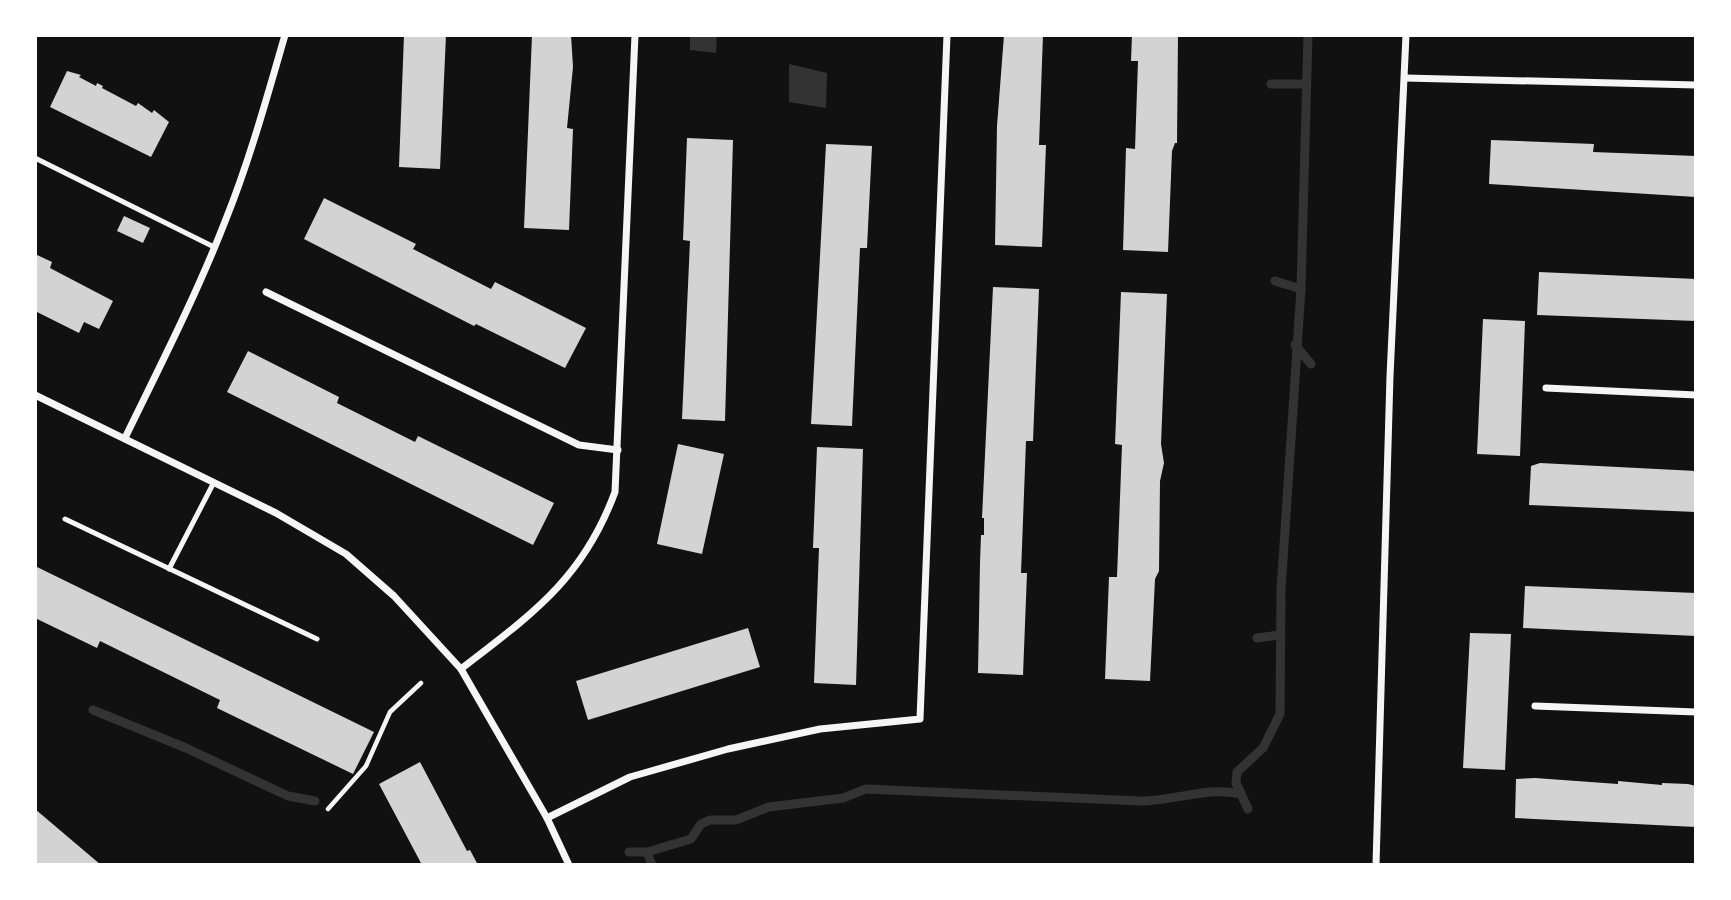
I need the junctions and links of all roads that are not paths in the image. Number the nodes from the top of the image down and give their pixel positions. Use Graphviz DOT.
graph roads {
  1 [pos="285,35"];
  2 [pos="635,35"];
  3 [pos="947,35"];
  4 [pos="1406,35"];
  5 [pos="1405,78"];
  6 [pos="1696,85"];
  7 [pos="35,158"];
  8 [pos="214,247"];
  9 [pos="266,292"];
  10 [pos="1546,388"];
  11 [pos="35,395"];
  12 [pos="1696,395"];
  13 [pos="125,438"];
  14 [pos="618,450"];
  15 [pos="213,484"];
  16 [pos="65,519"];
  17 [pos="169,569"];
  18 [pos="317,639"];
  19 [pos="461,669"];
  20 [pos="1535,706"];
  21 [pos="1696,712"];
  22 [pos="547,818"];
  23 [pos="569,865"];
  24 [pos="1376,865"];
  1 -- 8 [label="street"];
  2 -- 14 [label="street"];
  3 -- 22 [label="street"];
  4 -- 5 [label="street"];
  5 -- 6 [label="street"];
  5 -- 24 [label="street"];
  7 -- 8 [label="lane"];
  8 -- 13 [label="street"];
  9 -- 14 [label="street"];
  10 -- 12 [label="street"];
  11 -- 13 [label="street"];
  13 -- 15 [label="street"];
  14 -- 19 [label="street"];
  15 -- 17 [label="lane"];
  15 -- 19 [label="street"];
  16 -- 17 [label="lane"];
  17 -- 18 [label="lane"];
  19 -- 22 [label="street"];
  20 -- 21 [label="street"];
  22 -- 23 [label="street"];
}
